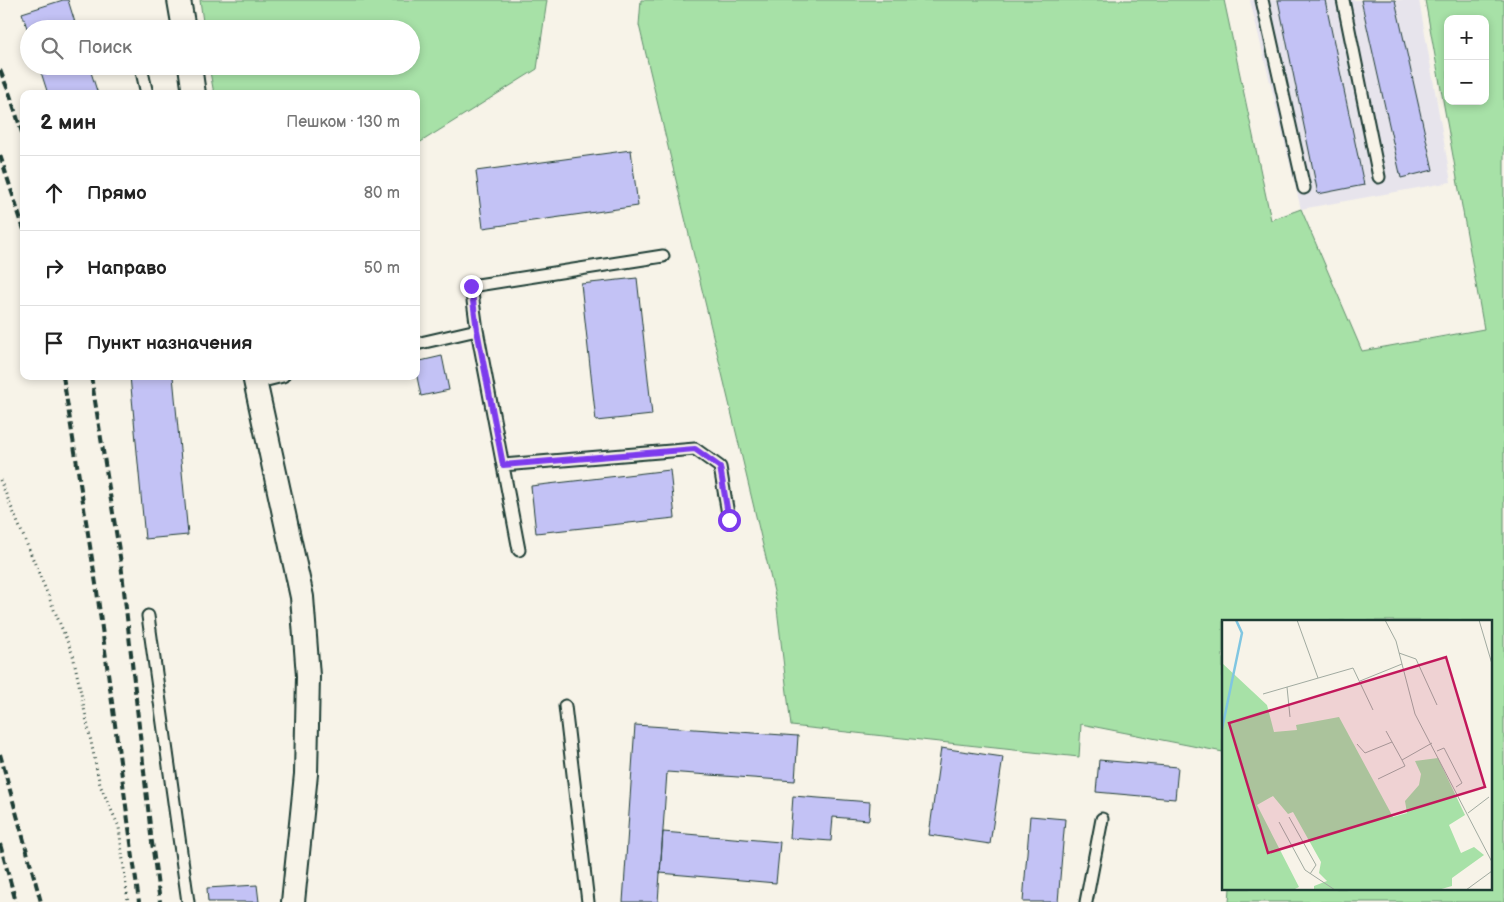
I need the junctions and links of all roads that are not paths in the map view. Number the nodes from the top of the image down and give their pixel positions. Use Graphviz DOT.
graph roads {
  1 [pos="179,0"];
  2 [pos="1262,0"];
  3 [pos="1343,0"];
  4 [pos="182,20"];
  5 [pos="142,75"];
  6 [pos="191,75"];
  7 [pos="145,90"];
  8 [pos="193,90"];
  9 [pos="1378,177"];
  10 [pos="1304,188"];
  11 [pos="663,256"];
  12 [pos="477,330"];
  13 [pos="420,343"];
  14 [pos="255,380"];
  15 [pos="503,465"];
  16 [pos="729,520"];
  17 [pos="520,550"];
  18 [pos="148,616"];
  19 [pos="565,706"];
  20 [pos="1102,819"];
  21 [pos="188,902"];
  22 [pos="293,902"];
  23 [pos="588,902"];
  24 [pos="1086,902"];
  1 -- 4 [label="street"];
  2 -- 10 [label="lane"];
  3 -- 9 [label="lane"];
  5 -- 7 [label="lane"];
  6 -- 8 [label="street"];
  11 -- 12 [label="lane"];
  12 -- 13 [label="lane"];
  12 -- 15 [label="lane"];
  14 -- 22 [label="street"];
  15 -- 16 [label="lane"];
  15 -- 17 [label="lane"];
  18 -- 21 [label="lane"];
  19 -- 23 [label="lane"];
  20 -- 24 [label="lane"];
}
